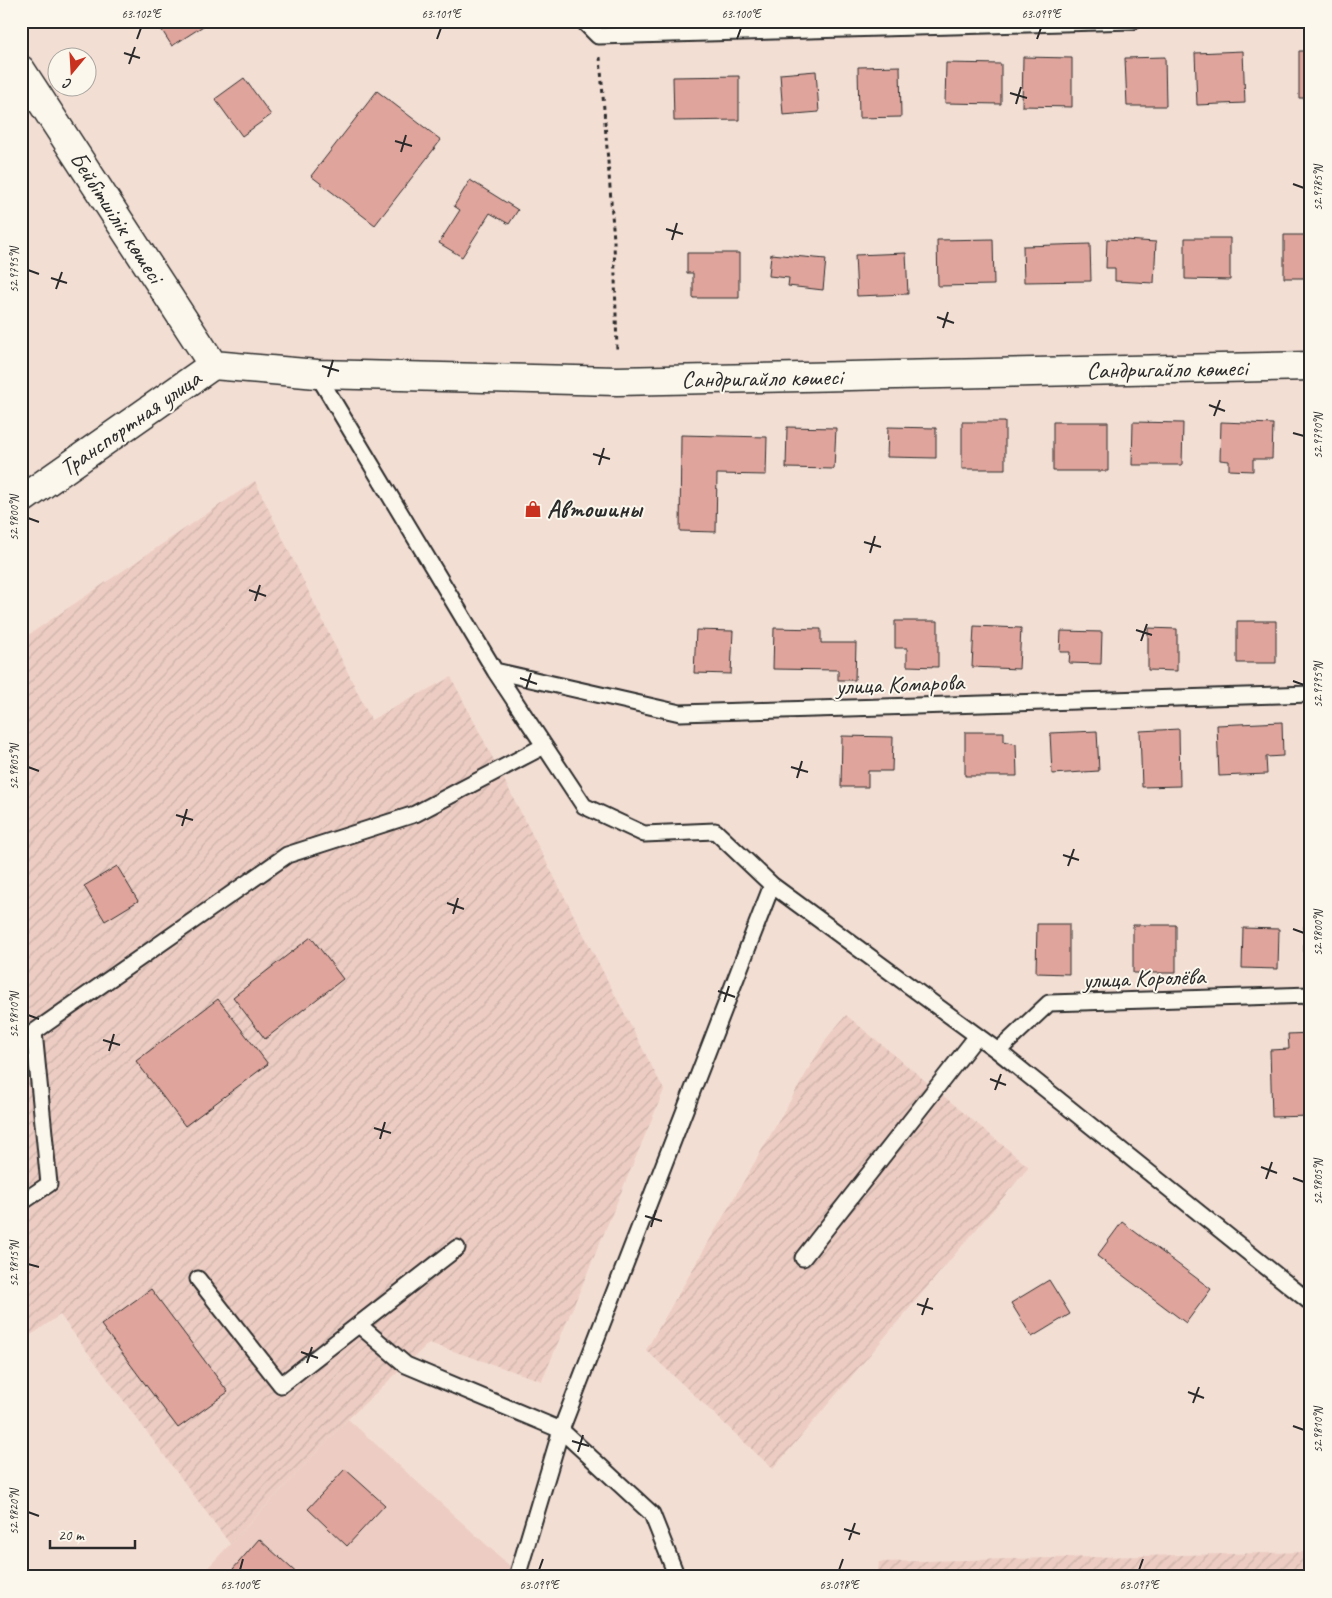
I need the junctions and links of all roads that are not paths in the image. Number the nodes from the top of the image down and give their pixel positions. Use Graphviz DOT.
graph roads {
  1 [pos="584,21"];
  2 [pos="1133,21"];
  3 [pos="21,70"];
  4 [pos="213,365"];
  5 [pos="1311,366"];
  6 [pos="317,374"];
  7 [pos="21,500"];
  8 [pos="495,671"];
  9 [pos="1311,694"];
  10 [pos="544,746"];
  11 [pos="772,885"];
  12 [pos="1311,995"];
  13 [pos="977,1036"];
  14 [pos="998,1051"];
  15 [pos="21,1203"];
  16 [pos="457,1248"];
  17 [pos="803,1258"];
  18 [pos="198,1279"];
  19 [pos="1307,1297"];
  20 [pos="359,1325"];
  21 [pos="561,1430"];
  22 [pos="517,1577"];
  23 [pos="677,1577"];
  1 -- 2 [label="lane"];
  3 -- 4 [label="street, Бейбітшілік көшесі"];
  4 -- 6 [label="street, Сандригайло көшесі"];
  4 -- 7 [label="street, Транспортная улица"];
  5 -- 6 [label="street, Сандригайло көшесі"];
  6 -- 8 [label="lane"];
  8 -- 9 [label="lane, улица Комарова"];
  8 -- 10 [label="lane"];
  10 -- 11 [label="lane"];
  10 -- 15 [label="lane"];
  11 -- 13 [label="lane"];
  11 -- 21 [label="lane"];
  12 -- 14 [label="lane, улица Королёва"];
  13 -- 14 [label="lane"];
  13 -- 17 [label="lane"];
  14 -- 19 [label="lane"];
  16 -- 20 [label="lane"];
  18 -- 20 [label="lane"];
  20 -- 21 [label="lane"];
  21 -- 22 [label="lane"];
  21 -- 23 [label="lane"];
}
